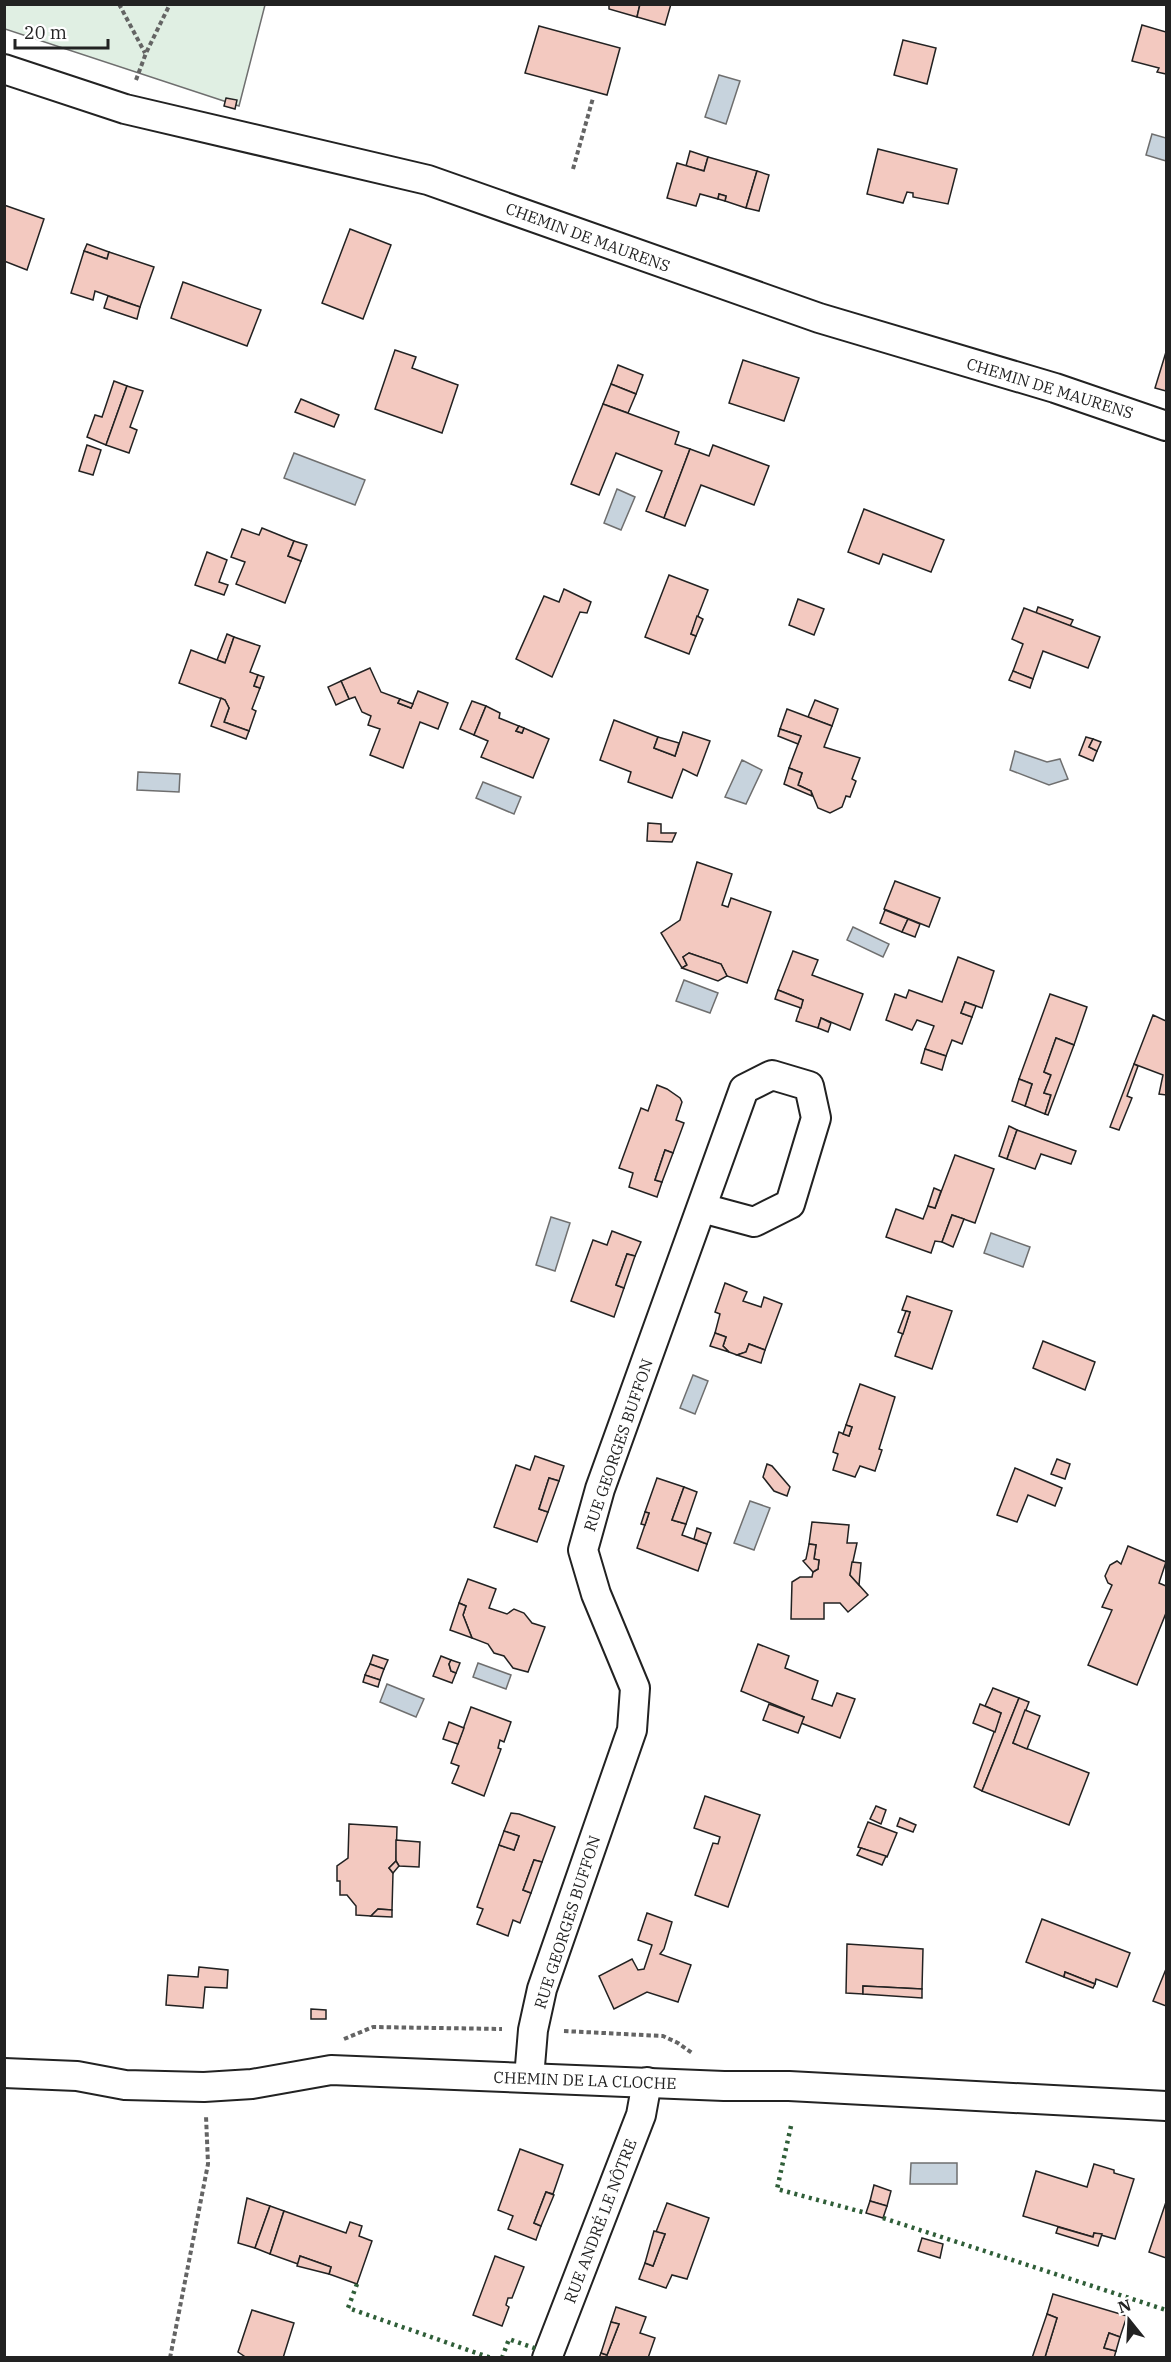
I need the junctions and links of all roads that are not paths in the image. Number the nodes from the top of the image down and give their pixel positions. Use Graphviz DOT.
graph roads {
  1 [pos="4,69"];
  2 [pos="1167,426"];
  3 [pos="702,1208"];
  4 [pos="4,2073"];
  5 [pos="529,2078"];
  6 [pos="647,2082"];
  7 [pos="1167,2106"];
  8 [pos="547,2358"];
  1 -- 2 [label="street, CHEMIN DE MAURENS"];
  3 -- 3 [label="street, RUE GEORGES BUFFON"];
  3 -- 5 [label="street, RUE GEORGES BUFFON"];
  4 -- 5 [label="street, CHEMIN DE LA CLOCHE"];
  5 -- 6 [label="street, CHEMIN DE LA CLOCHE"];
  6 -- 7 [label="street, CHEMIN DE LA CLOCHE"];
  6 -- 8 [label="street, RUE ANDRÉ LE NÔTRE"];
}
